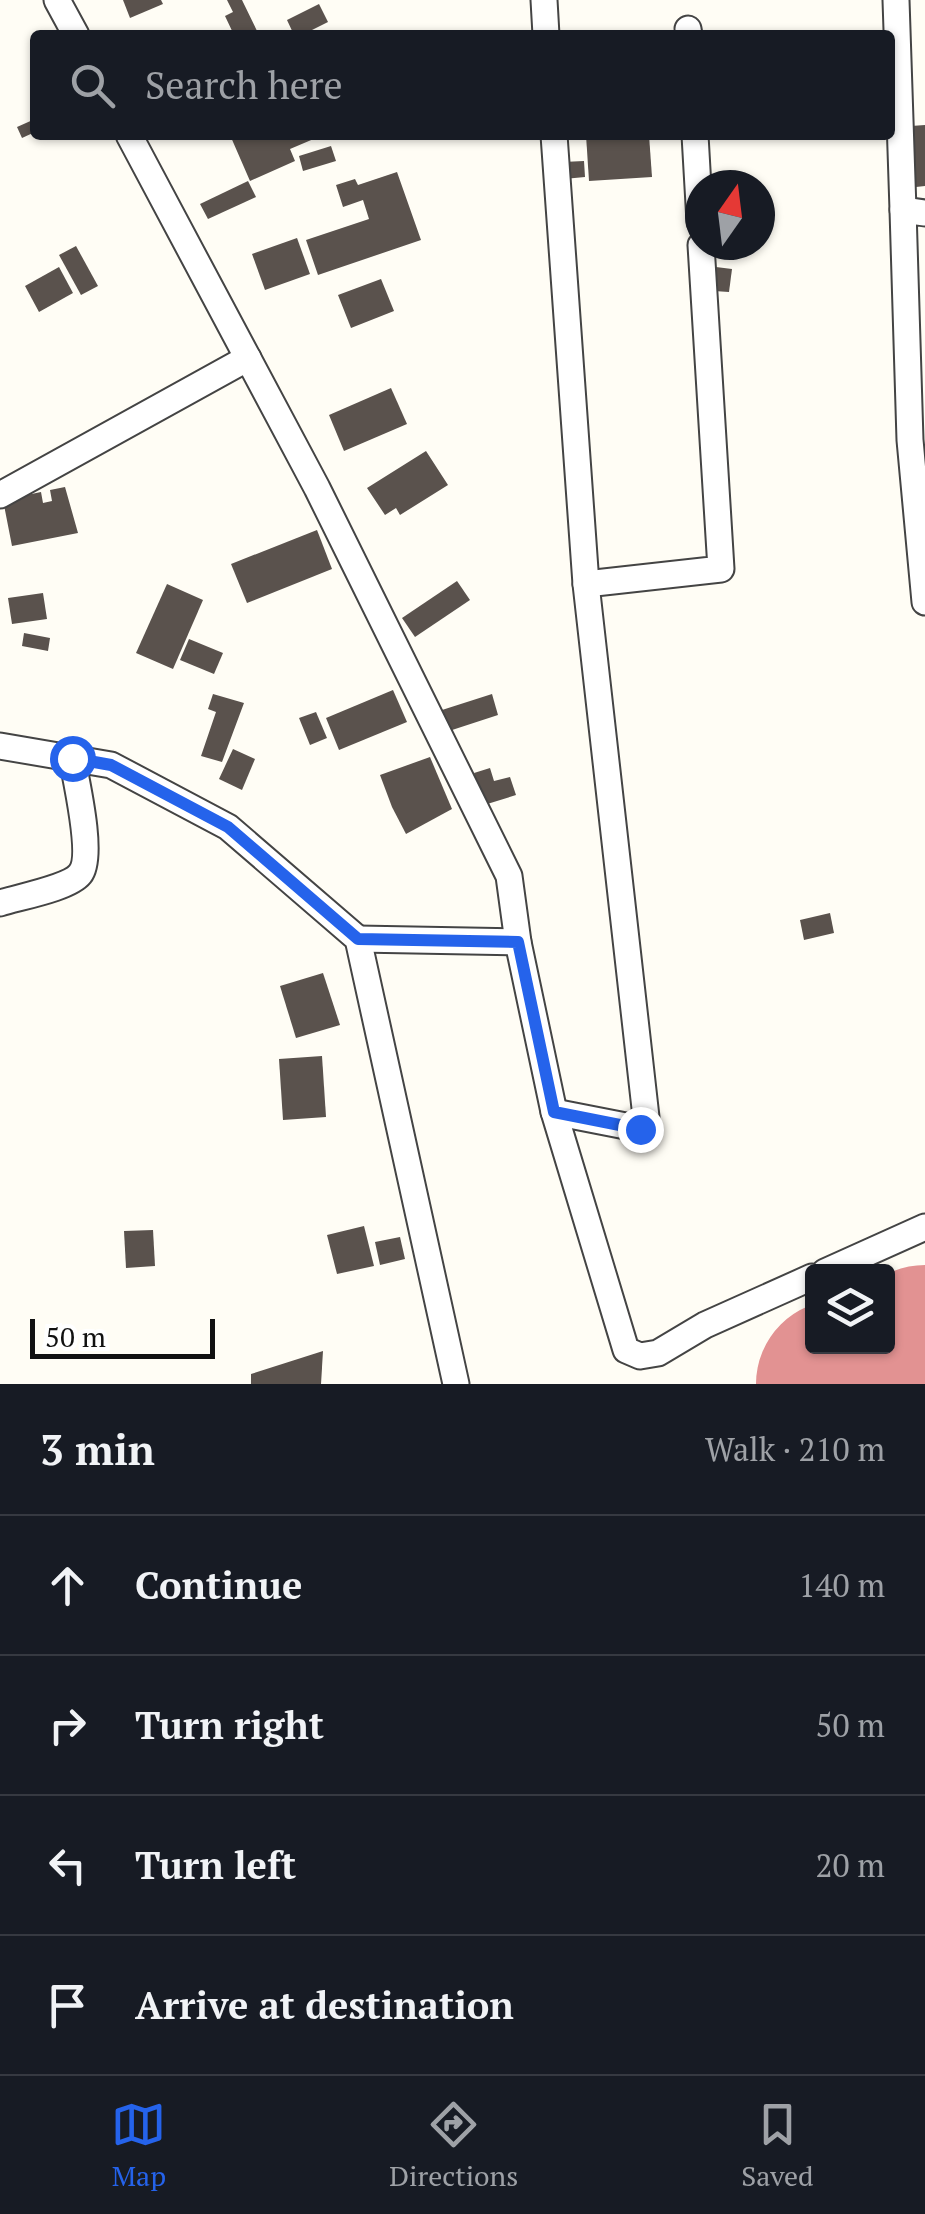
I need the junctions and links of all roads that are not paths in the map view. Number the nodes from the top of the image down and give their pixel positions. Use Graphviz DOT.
graph roads {
  1 [pos="57,0"];
  2 [pos="544,0"];
  3 [pos="896,0"];
  4 [pos="73,30"];
  5 [pos="546,30"];
  6 [pos="132,140"];
  7 [pos="554,140"];
  8 [pos="695,140"];
  9 [pos="697,170"];
  10 [pos="914,212"];
  11 [pos="702,260"];
  12 [pos="248,358"];
  13 [pos="918,439"];
  14 [pos="0,495"];
  15 [pos="586,584"];
  16 [pos="925,602"];
  17 [pos="0,746"];
  18 [pos="72,758"];
  19 [pos="0,902"];
  20 [pos="358,939"];
  21 [pos="518,942"];
  22 [pos="554,1112"];
  23 [pos="925,1227"];
  24 [pos="843,1264"];
  25 [pos="805,1280"];
  26 [pos="456,1384"];
  1 -- 4 [label="street"];
  2 -- 5 [label="street"];
  3 -- 10 [label="street"];
  6 -- 12 [label="street"];
  7 -- 15 [label="street"];
  8 -- 9 [label="street"];
  10 -- 13 [label="street"];
  11 -- 15 [label="street"];
  12 -- 14 [label="street"];
  12 -- 21 [label="street"];
  13 -- 16 [label="street"];
  15 -- 22 [label="street"];
  17 -- 18 [label="street"];
  18 -- 19 [label="street"];
  18 -- 20 [label="street"];
  20 -- 21 [label="street"];
  20 -- 26 [label="street"];
  21 -- 22 [label="street"];
  22 -- 25 [label="street"];
  23 -- 24 [label="street"];
}
